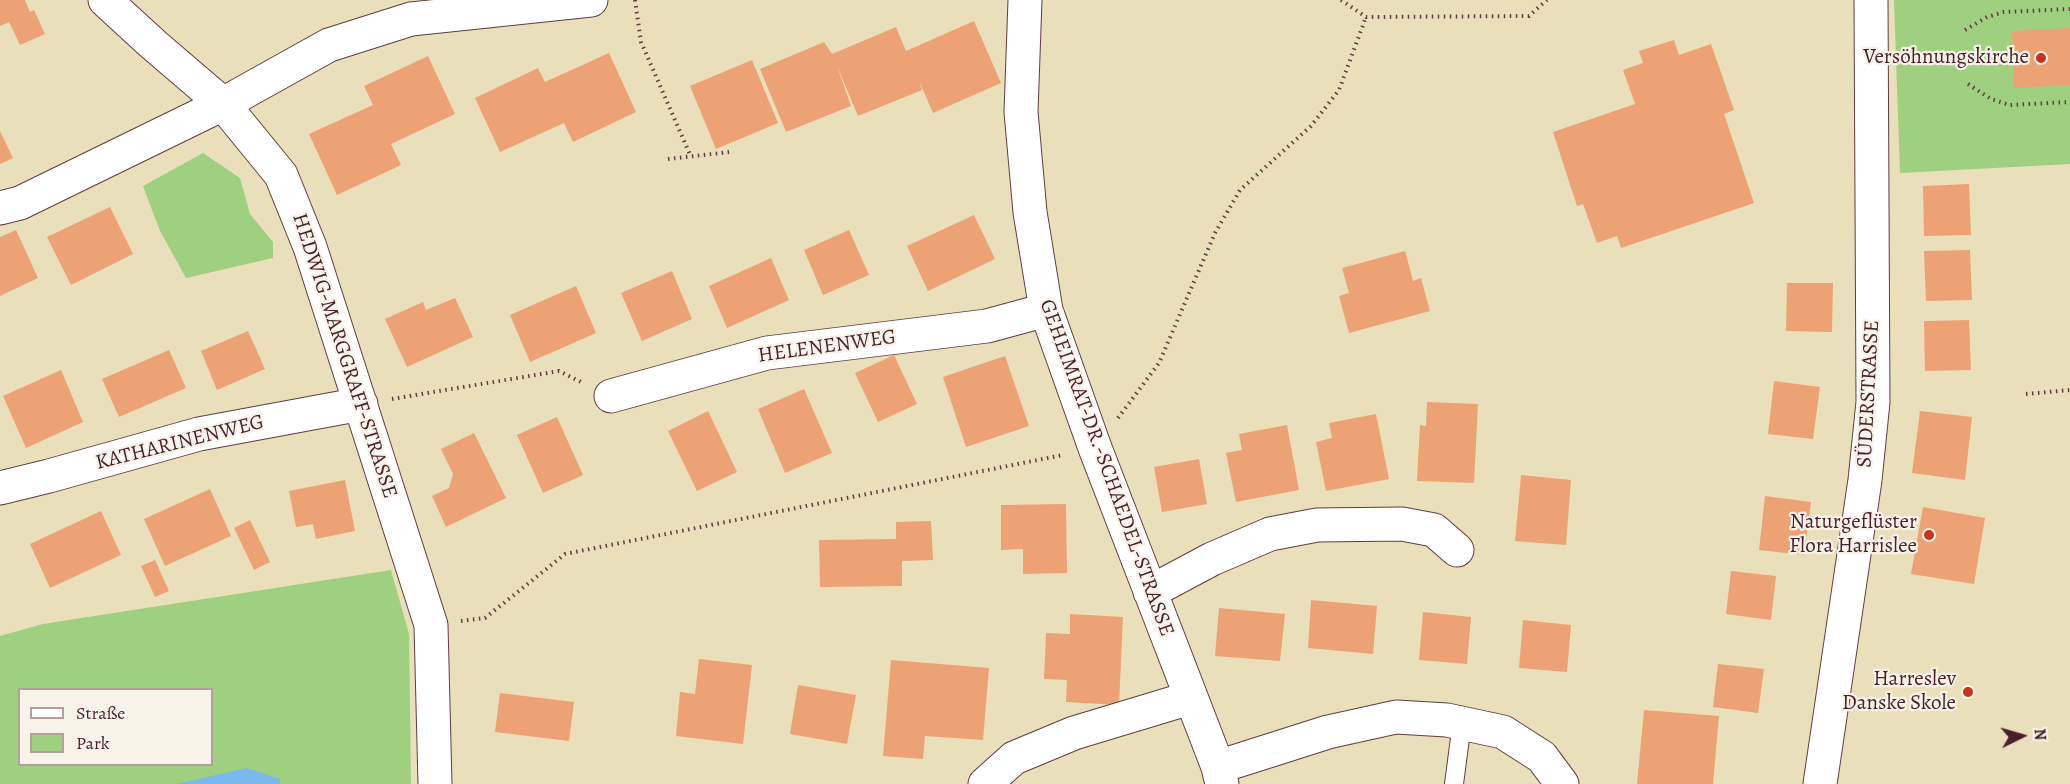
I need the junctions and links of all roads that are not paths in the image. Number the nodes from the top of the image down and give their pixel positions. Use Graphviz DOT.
graph roads {
  1 [pos="105,0"];
  2 [pos="591,0"];
  3 [pos="1025,0"];
  4 [pos="1871,0"];
  5 [pos="223,104"];
  6 [pos="0,208"];
  7 [pos="1046,310"];
  8 [pos="611,396"];
  9 [pos="361,404"];
  10 [pos="0,488"];
  11 [pos="1457,550"];
  12 [pos="1150,592"];
  13 [pos="1190,698"];
  14 [pos="1462,723"];
  15 [pos="1220,776"];
  16 [pos="435,784"];
  17 [pos="985,784"];
  18 [pos="1454,784"];
  19 [pos="1562,784"];
  20 [pos="1820,784"];
  1 -- 5 [label="street, HEDWIG-MARGGRAFF-STRASSE"];
  2 -- 5 [label="street"];
  3 -- 7 [label="street, GEHEIMRAT-DR.-SCHAEDEL-STRASSE"];
  4 -- 20 [label="street, SÜDERSTRASSE"];
  5 -- 6 [label="street"];
  5 -- 9 [label="street, HEDWIG-MARGGRAFF-STRASSE"];
  7 -- 8 [label="street, HELENENWEG"];
  7 -- 12 [label="street, GEHEIMRAT-DR.-SCHAEDEL-STRASSE"];
  9 -- 10 [label="street, KATHARINENWEG"];
  9 -- 16 [label="street, HEDWIG-MARGGRAFF-STRASSE"];
  11 -- 12 [label="street"];
  12 -- 13 [label="street, GEHEIMRAT-DR.-SCHAEDEL-STRASSE"];
  13 -- 15 [label="street, GEHEIMRAT-DR.-SCHAEDEL-STRASSE"];
  13 -- 17 [label="street"];
  14 -- 15 [label="street"];
  14 -- 18 [label="lane"];
  14 -- 19 [label="street"];
}
